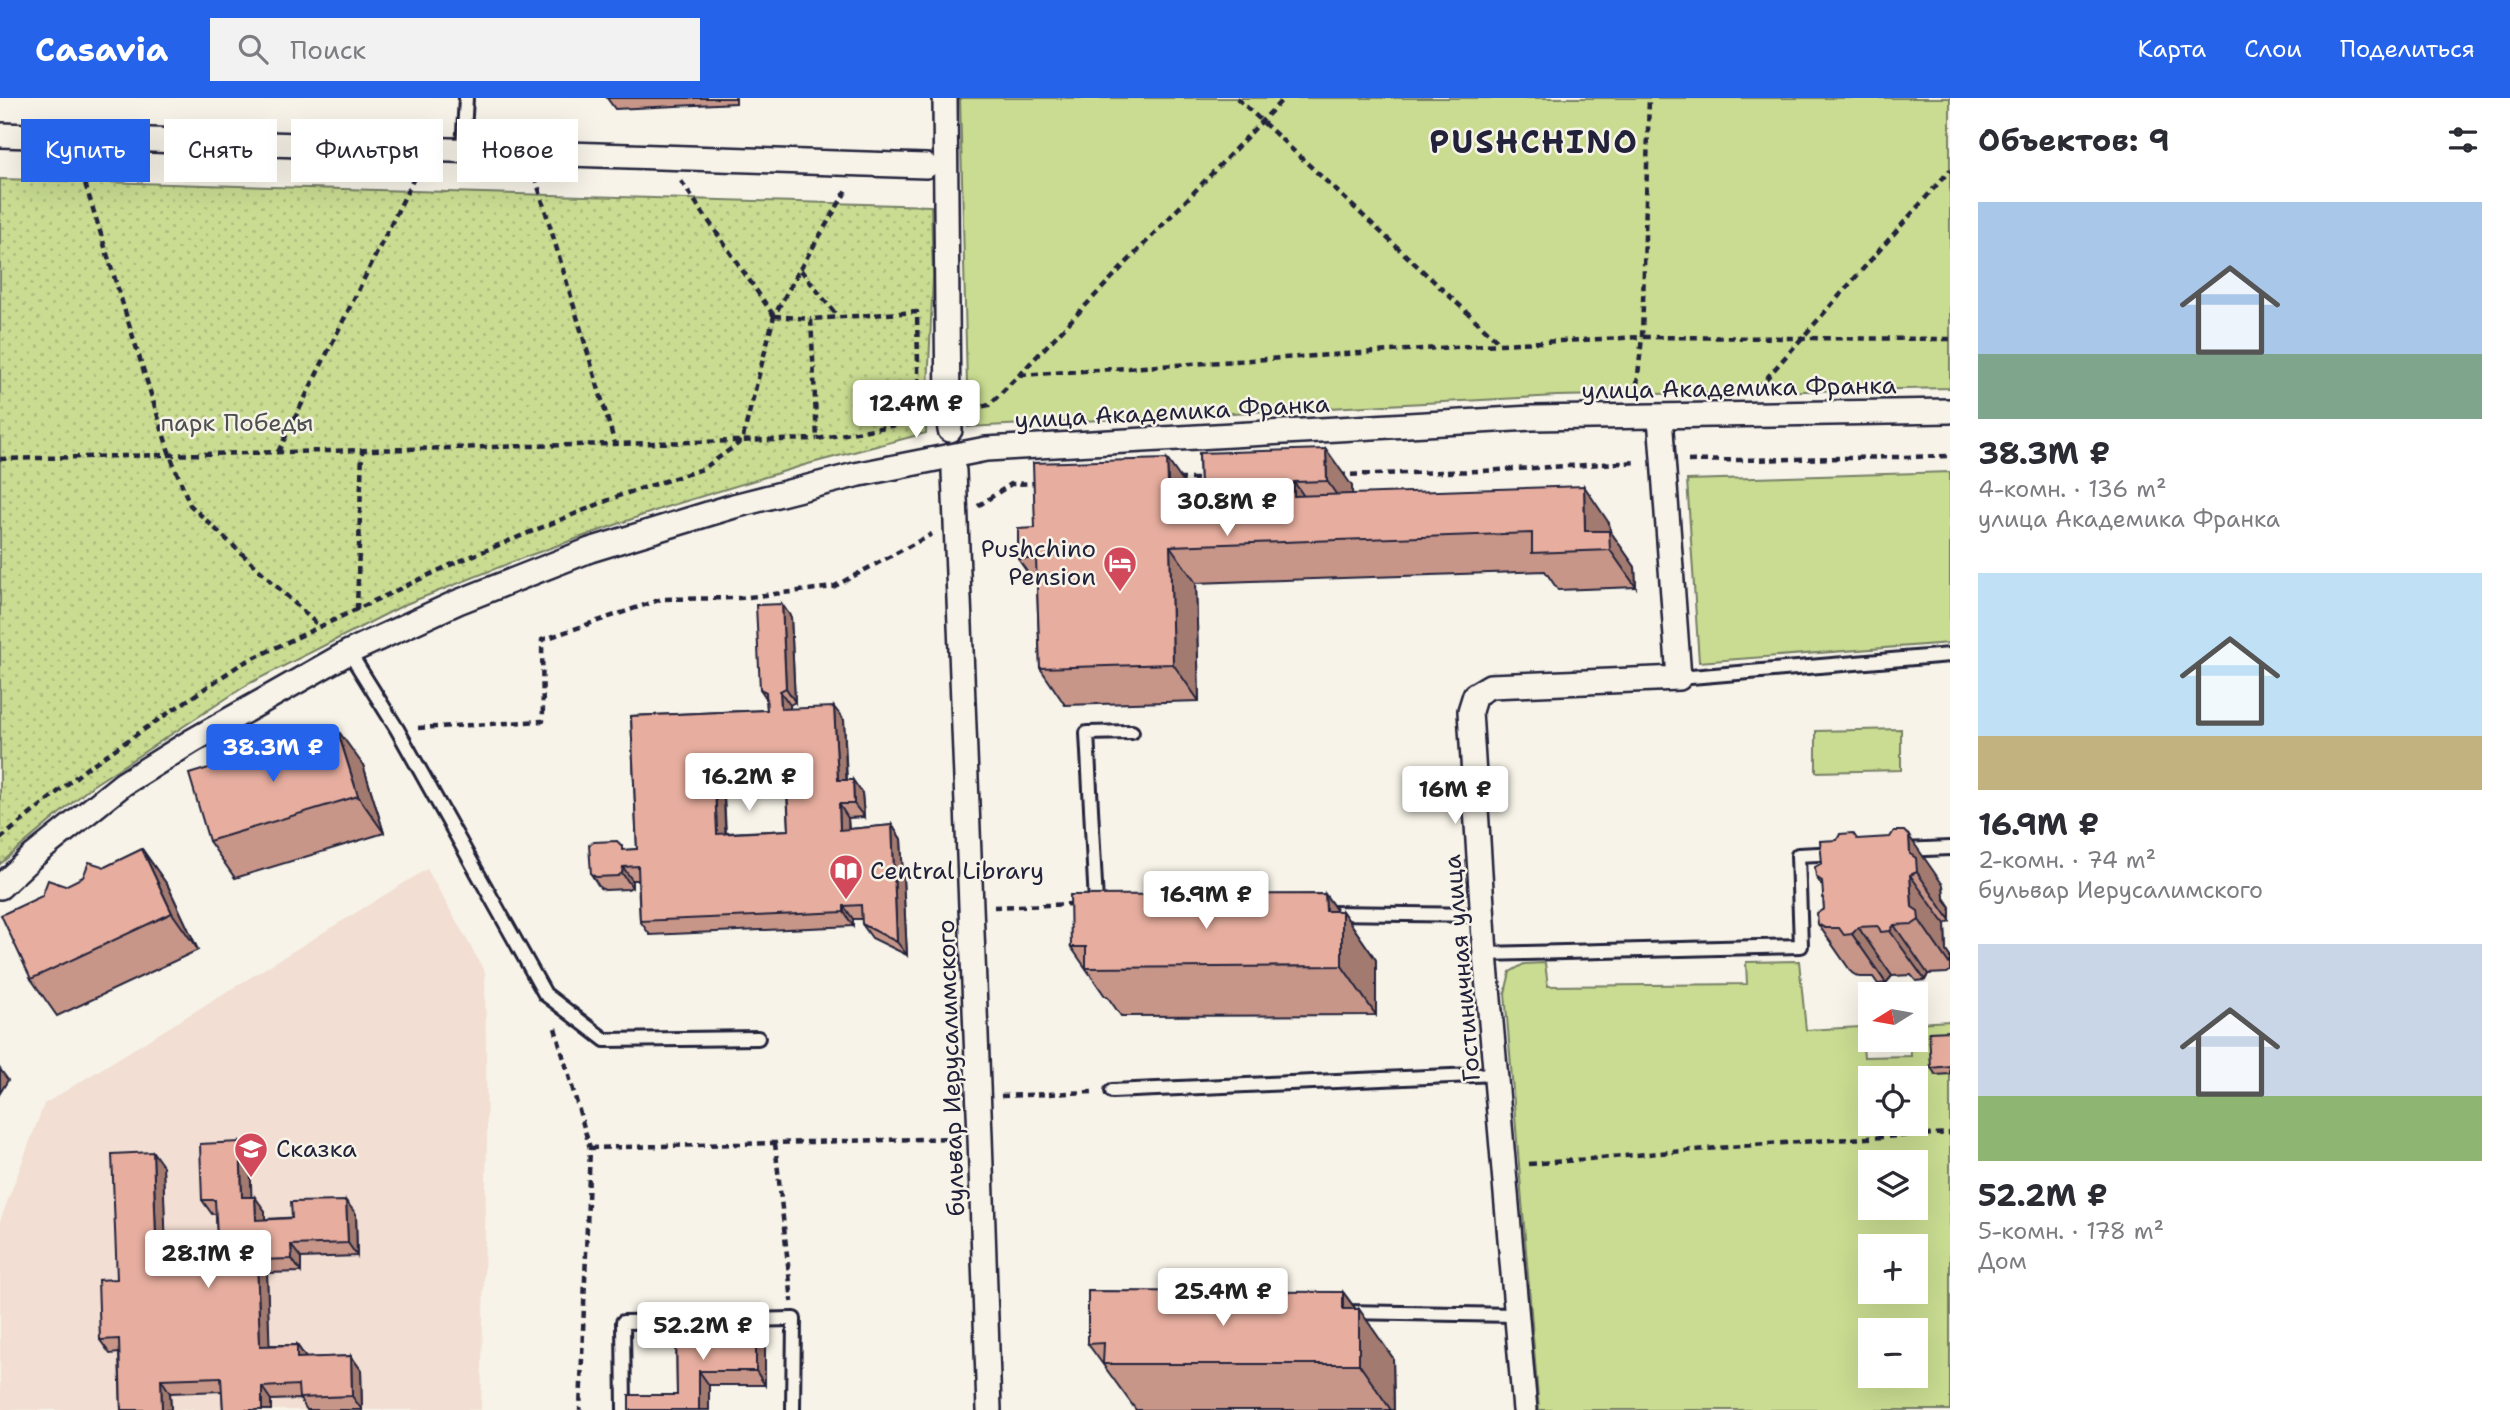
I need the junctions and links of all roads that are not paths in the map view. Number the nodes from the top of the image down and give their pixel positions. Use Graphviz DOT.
graph roads {
  1 [pos="466,98"];
  2 [pos="945,98"];
  3 [pos="465,119"];
  4 [pos="0,135"];
  5 [pos="457,149"];
  6 [pos="578,153"];
  7 [pos="926,166"];
  8 [pos="1950,411"];
  9 [pos="1660,417"];
  10 [pos="949,422"];
  11 [pos="954,471"];
  12 [pos="349,652"];
  13 [pos="1950,655"];
  14 [pos="1679,678"];
  15 [pos="1132,732"];
  16 [pos="1950,848"];
  17 [pos="1895,851"];
  18 [pos="1853,853"];
  19 [pos="0,887"];
  20 [pos="1122,910"];
  21 [pos="1316,913"];
  22 [pos="1483,915"];
  23 [pos="1485,954"];
  24 [pos="758,1038"];
  25 [pos="1496,1074"];
  26 [pos="1112,1091"];
  27 [pos="1335,1312"];
  28 [pos="1516,1315"];
  29 [pos="624,1410"];
  30 [pos="793,1410"];
  31 [pos="989,1410"];
  32 [pos="1525,1410"];
  1 -- 3 [label="lane"];
  2 -- 10 [label="street"];
  4 -- 5 [label="street"];
  6 -- 7 [label="street"];
  8 -- 9 [label="street, улица Академика Франка"];
  9 -- 12 [label="street, улица Академика Франка"];
  9 -- 14 [label="street"];
  11 -- 31 [label="street, бульвар Иерусалимского"];
  12 -- 19 [label="street, улица Академика Франка"];
  12 -- 24 [label="lane"];
  13 -- 14 [label="lane"];
  14 -- 22 [label="street, Гостиничная улица"];
  15 -- 20 [label="lane"];
  16 -- 17 [label="lane"];
  18 -- 23 [label="lane"];
  21 -- 22 [label="lane"];
  22 -- 23 [label="street, Гостиничная улица"];
  23 -- 25 [label="street, Гостиничная улица"];
  25 -- 26 [label="lane"];
  25 -- 28 [label="street, Гостиничная улица"];
  27 -- 28 [label="lane"];
  28 -- 32 [label="street, Гостиничная улица"];
  29 -- 30 [label="lane"];
}
